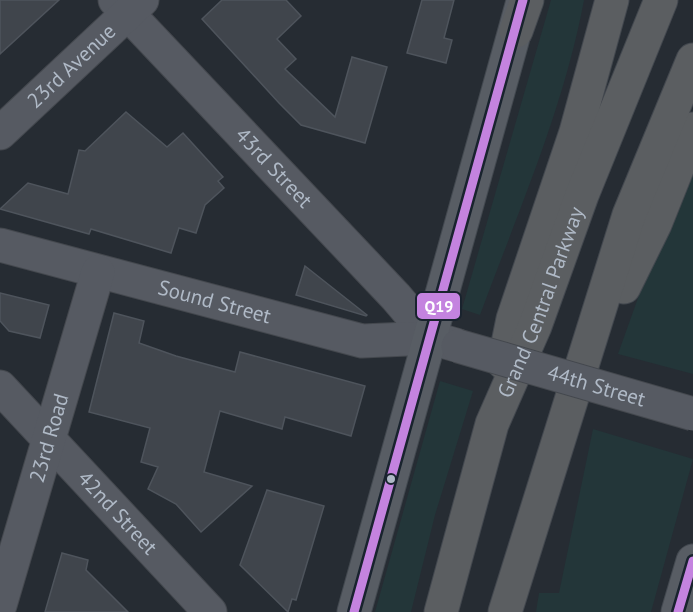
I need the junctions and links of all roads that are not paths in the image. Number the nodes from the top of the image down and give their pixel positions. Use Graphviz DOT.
graph roads {
  1 [pos="612,0"];
  2 [pos="661,0"];
  3 [pos="128,4"];
  4 [pos="522,10"];
  5 [pos="693,60"];
  6 [pos="693,129"];
  7 [pos="0,133"];
  8 [pos="0,245"];
  9 [pos="98,272"];
  10 [pos="445,342"];
  11 [pos="583,369"];
  12 [pos="0,387"];
  13 [pos="693,414"];
  14 [pos="492,424"];
  15 [pos="49,439"];
  16 [pos="693,561"];
  17 [pos="0,605"];
  18 [pos="210,612"];
  19 [pos="354,612"];
  20 [pos="441,612"];
  21 [pos="505,612"];
  22 [pos="678,612"];
  1 -- 14 [label="highway"];
  2 -- 14 [label="highway, Grand Central Parkway"];
  3 -- 7 [label="street, 23rd Avenue"];
  3 -- 10 [label="street, 43rd Street"];
  4 -- 10 [label="main road"];
  5 -- 11 [label="highway"];
  6 -- 11 [label="highway"];
  8 -- 9 [label="street, Sound Street"];
  9 -- 10 [label="street, Sound Street"];
  9 -- 15 [label="street, 23rd Road"];
  10 -- 13 [label="street, 44th Street, bridge"];
  10 -- 19 [label="main road"];
  11 -- 21 [label="highway"];
  12 -- 15 [label="street, 42nd Street"];
  14 -- 20 [label="highway, Grand Central Parkway"];
  15 -- 17 [label="street, 23rd Road"];
  15 -- 18 [label="street, 42nd Street"];
  16 -- 22 [label="main road"];
}
